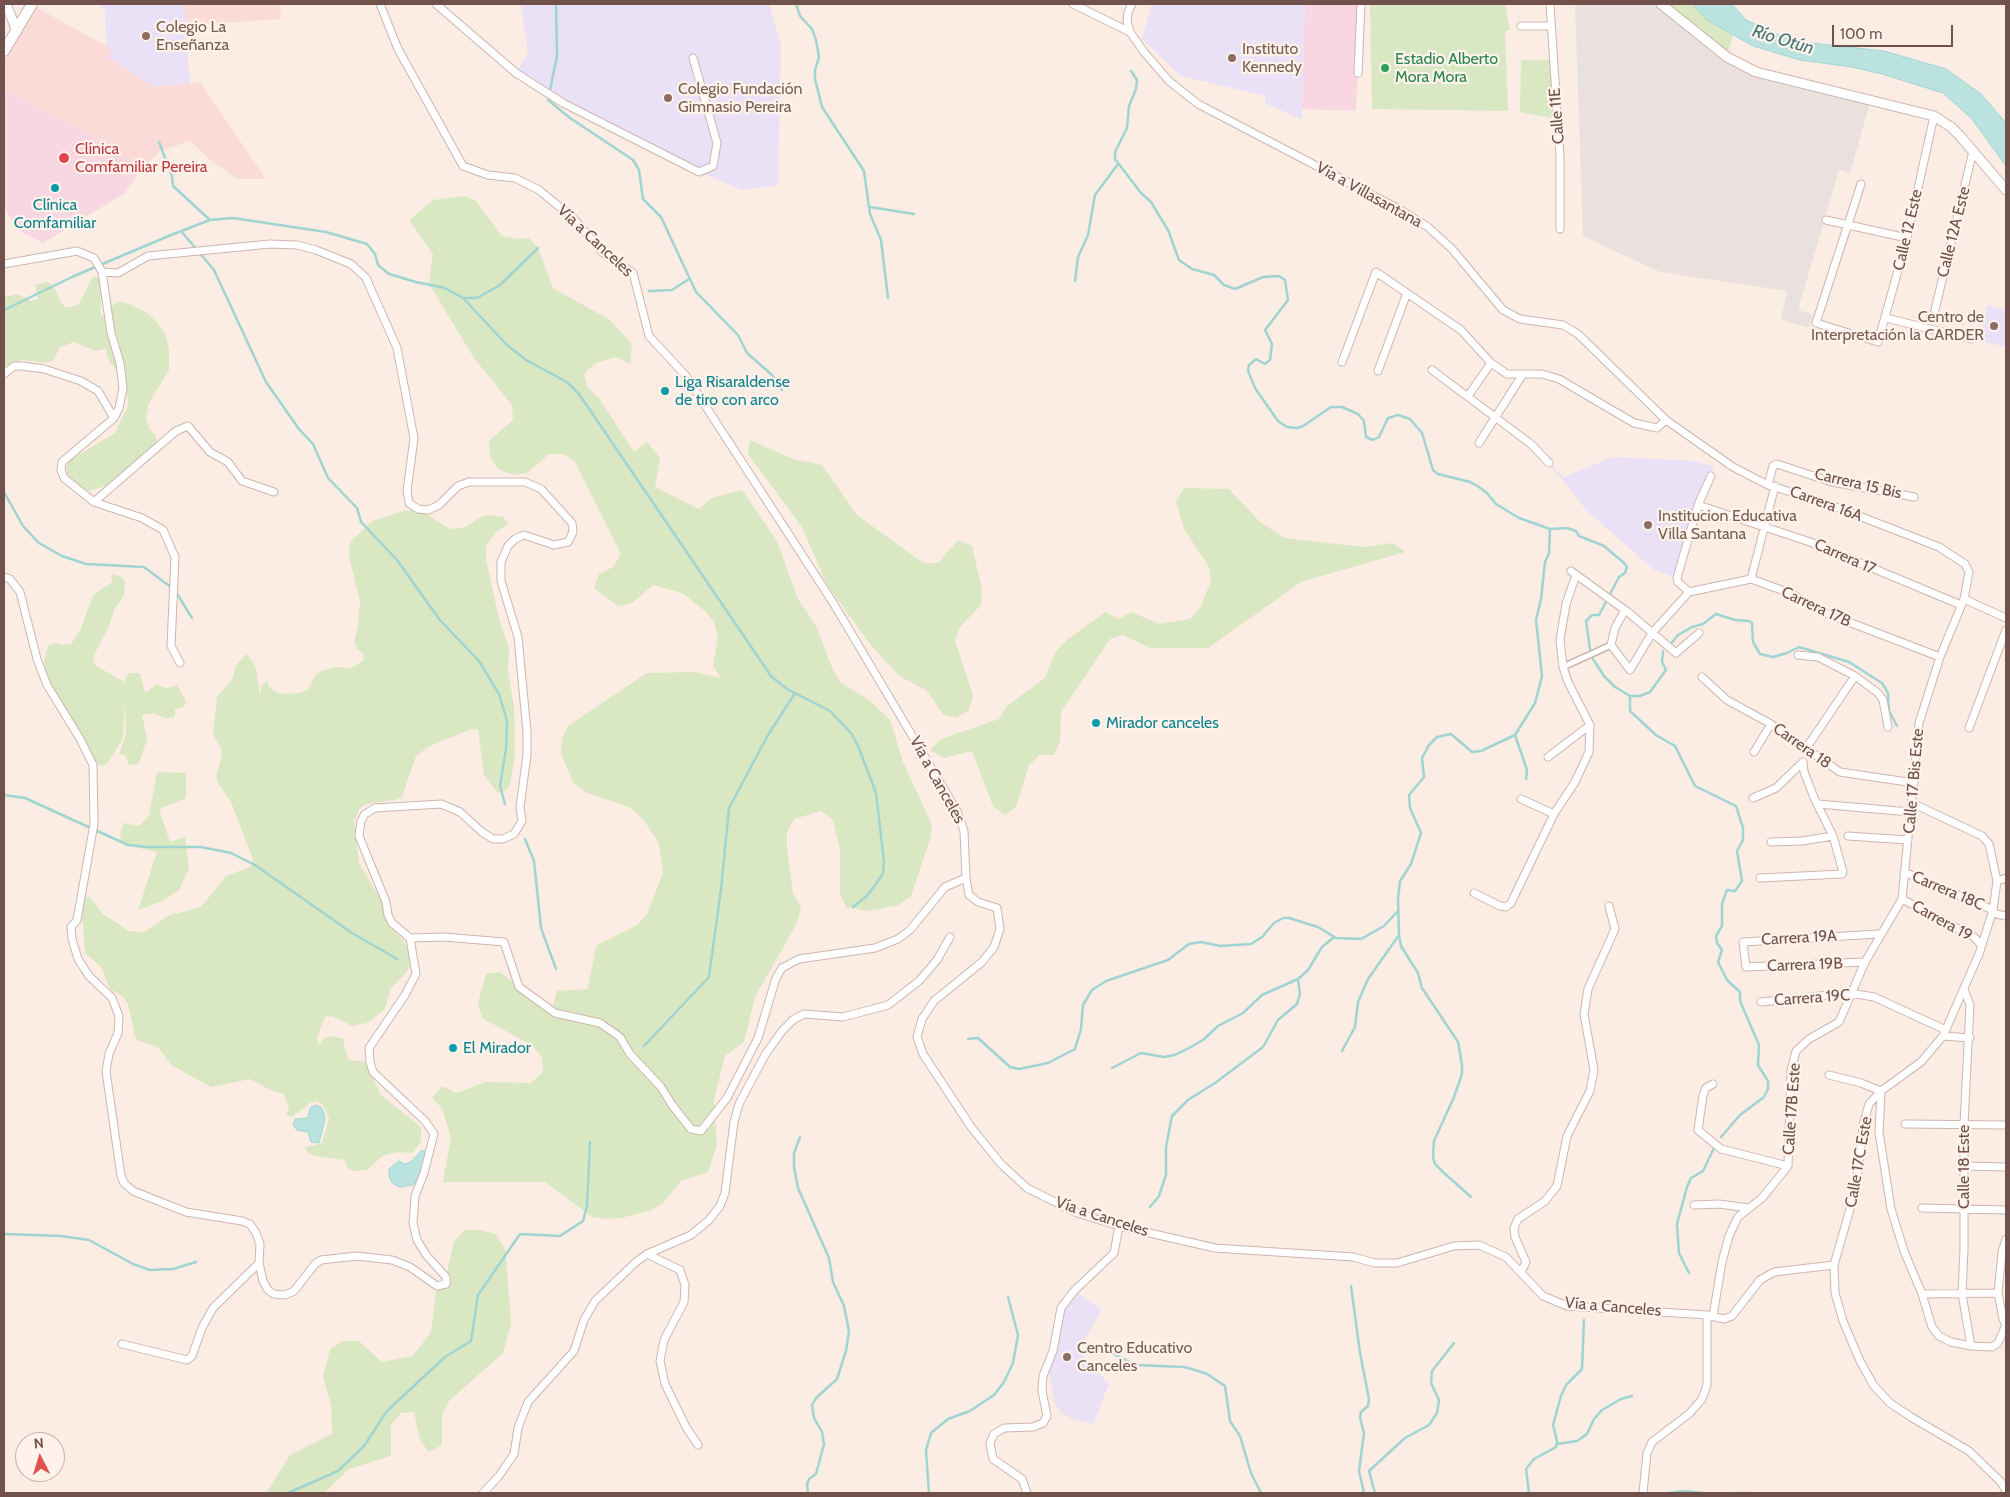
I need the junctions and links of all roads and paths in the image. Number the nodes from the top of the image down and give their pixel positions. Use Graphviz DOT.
graph roads {
  1 [pos="6,4"];
  2 [pos="32,4"];
  3 [pos="380,4"];
  4 [pos="436,4"];
  5 [pos="1073,4"];
  6 [pos="1132,4"];
  7 [pos="1361,4"];
  8 [pos="1550,4"];
  9 [pos="1661,4"];
  10 [pos="1521,26"];
  11 [pos="1551,26"];
  12 [pos="17,31"];
  13 [pos="1130,32"];
  14 [pos="4,51"];
  15 [pos="693,58"];
  16 [pos="1358,74"];
  17 [pos="1934,116"];
  18 [pos="1973,151"];
  19 [pos="1861,184"];
  20 [pos="2006,190"];
  21 [pos="1826,220"];
  22 [pos="1848,225"];
  23 [pos="1560,229"];
  24 [pos="1906,238"];
  25 [pos="4,264"];
  26 [pos="102,272"];
  27 [pos="1407,293"];
  28 [pos="1934,314"];
  29 [pos="1886,318"];
  30 [pos="1971,339"];
  31 [pos="1342,362"];
  32 [pos="1491,363"];
  33 [pos="1432,370"];
  34 [pos="1378,371"];
  35 [pos="6,372"];
  36 [pos="1523,374"];
  37 [pos="1468,396"];
  38 [pos="1495,416"];
  39 [pos="114,418"];
  40 [pos="1666,420"];
  41 [pos="1479,443"];
  42 [pos="1550,463"];
  43 [pos="1712,476"];
  44 [pos="1771,486"];
  45 [pos="274,492"];
  46 [pos="1914,497"];
  47 [pos="94,502"];
  48 [pos="1698,505"];
  49 [pos="1764,526"];
  50 [pos="1965,564"];
  51 [pos="4,577"];
  52 [pos="1752,579"];
  53 [pos="1689,592"];
  54 [pos="1962,602"];
  55 [pos="1625,610"];
  56 [pos="2006,618"];
  57 [pos="2006,630"];
  58 [pos="1700,632"];
  59 [pos="1652,633"];
  60 [pos="1611,645"];
  61 [pos="1798,655"];
  62 [pos="1940,658"];
  63 [pos="180,664"];
  64 [pos="1563,667"];
  65 [pos="1855,676"];
  66 [pos="1702,677"];
  67 [pos="1771,724"];
  68 [pos="1590,725"];
  69 [pos="1888,727"];
  70 [pos="1969,728"];
  71 [pos="1806,747"];
  72 [pos="1754,752"];
  73 [pos="1548,757"];
  74 [pos="1914,783"];
  75 [pos="1753,798"];
  76 [pos="1520,799"];
  77 [pos="1912,803"];
  78 [pos="1818,804"];
  79 [pos="1910,812"];
  80 [pos="1554,814"];
  81 [pos="1832,836"];
  82 [pos="1848,836"];
  83 [pos="1908,840"];
  84 [pos="1771,842"];
  85 [pos="1904,872"];
  86 [pos="966,878"];
  87 [pos="1760,878"];
  88 [pos="2006,878"];
  89 [pos="1997,881"];
  90 [pos="1474,893"];
  91 [pos="1902,899"];
  92 [pos="1609,906"];
  93 [pos="1993,912"];
  94 [pos="2006,916"];
  95 [pos="1880,934"];
  96 [pos="950,937"];
  97 [pos="410,938"];
  98 [pos="1981,945"];
  99 [pos="1865,962"];
  100 [pos="1746,967"];
  101 [pos="1964,989"];
  102 [pos="1850,993"];
  103 [pos="1761,1002"];
  104 [pos="1944,1033"];
  105 [pos="1970,1038"];
  106 [pos="1829,1075"];
  107 [pos="1713,1084"];
  108 [pos="1881,1090"];
  109 [pos="727,1098"];
  110 [pos="739,1104"];
  111 [pos="1905,1124"];
  112 [pos="1964,1124"];
  113 [pos="2006,1125"];
  114 [pos="1788,1166"];
  115 [pos="1964,1166"];
  116 [pos="2006,1167"];
  117 [pos="1694,1205"];
  118 [pos="1749,1208"];
  119 [pos="1922,1208"];
  120 [pos="1964,1210"];
  121 [pos="2006,1210"];
  122 [pos="1120,1226"];
  123 [pos="2006,1239"];
  124 [pos="647,1254"];
  125 [pos="258,1263"];
  126 [pos="1834,1265"];
  127 [pos="1521,1272"];
  128 [pos="1998,1292"];
  129 [pos="1922,1294"];
  130 [pos="1962,1294"];
  131 [pos="1710,1315"];
  132 [pos="2006,1325"];
  133 [pos="122,1344"];
  134 [pos="1971,1346"];
  135 [pos="698,1446"];
  136 [pos="2006,1491"];
  137 [pos="1643,1492"];
  138 [pos="483,1493"];
  139 [pos="1027,1493"];
  1 -- 12 [label="street"];
  2 -- 12 [label="main road"];
  3 -- 86 [label="street, Vía a Canceles"];
  4 -- 15 [label="street"];
  5 -- 13 [label="street"];
  6 -- 13 [label="street"];
  7 -- 16 [label="street"];
  8 -- 11 [label="street, Calle 11E"];
  9 -- 17 [label="street"];
  10 -- 11 [label="street"];
  11 -- 23 [label="street, Calle 11E"];
  12 -- 14 [label="main road"];
  13 -- 40 [label="street, Vía a Villasantana"];
  17 -- 18 [label="street"];
  17 -- 24 [label="street, Calle 12 Este"];
  18 -- 20 [label="street"];
  18 -- 28 [label="street, Calle 12A Este"];
  19 -- 22 [label="street"];
  21 -- 22 [label="street"];
  22 -- 24 [label="street"];
  22 -- 29 [label="street, Calle 12 Este"];
  24 -- 29 [label="street, Calle 12 Este"];
  25 -- 26 [label="street"];
  26 -- 39 [label="street"];
  26 -- 97 [label="street"];
  27 -- 31 [label="street"];
  27 -- 32 [label="street"];
  27 -- 34 [label="street"];
  29 -- 30 [label="street"];
  32 -- 36 [label="street"];
  32 -- 37 [label="street"];
  33 -- 37 [label="street"];
  35 -- 39 [label="street"];
  36 -- 38 [label="street"];
  36 -- 40 [label="street"];
  37 -- 38 [label="street"];
  38 -- 41 [label="street"];
  38 -- 42 [label="street"];
  39 -- 47 [label="street"];
  40 -- 44 [label="street, Carrera 16A"];
  43 -- 48 [label="street"];
  44 -- 46 [label="street, Carrera 15 Bis"];
  44 -- 49 [label="street"];
  44 -- 50 [label="street, Carrera 16A"];
  45 -- 47 [label="street"];
  47 -- 63 [label="street"];
  48 -- 49 [label="street, Carrera 17"];
  48 -- 53 [label="street"];
  49 -- 52 [label="street"];
  49 -- 54 [label="street, Carrera 17"];
  50 -- 54 [label="street, Calle 17 Bis Este"];
  51 -- 125 [label="street"];
  52 -- 53 [label="street"];
  52 -- 62 [label="street, Carrera 17B"];
  53 -- 59 [label="street"];
  54 -- 56 [label="street, Carrera 17"];
  54 -- 62 [label="street, Calle 17 Bis Este"];
  55 -- 59 [label="street"];
  55 -- 60 [label="street"];
  55 -- 64 [label="street"];
  57 -- 70 [label="street"];
  58 -- 59 [label="street"];
  59 -- 60 [label="street"];
  60 -- 64 [label="street"];
  61 -- 65 [label="street"];
  62 -- 74 [label="street, Calle 17 Bis Este"];
  64 -- 68 [label="street"];
  65 -- 69 [label="street"];
  65 -- 71 [label="street"];
  66 -- 67 [label="street, Carrera 18"];
  67 -- 71 [label="street, Carrera 18"];
  67 -- 72 [label="street"];
  68 -- 73 [label="street"];
  68 -- 80 [label="street"];
  71 -- 74 [label="street, Carrera 18"];
  74 -- 77 [label="street, Calle 17 Bis Este"];
  75 -- 78 [label="street"];
  76 -- 80 [label="street"];
  77 -- 79 [label="street, Calle 17 Bis Este"];
  77 -- 89 [label="street"];
  78 -- 79 [label="street"];
  78 -- 81 [label="street"];
  79 -- 83 [label="street, Calle 17 Bis Este"];
  80 -- 90 [label="street"];
  81 -- 84 [label="street"];
  81 -- 87 [label="street"];
  82 -- 83 [label="street"];
  83 -- 85 [label="street, Calle 17 Bis Este"];
  85 -- 91 [label="street, Calle 17 Bis Este"];
  85 -- 93 [label="street, Carrera 18C"];
  86 -- 109 [label="street"];
  86 -- 122 [label="street, Vía a Canceles"];
  88 -- 89 [label="street"];
  89 -- 93 [label="street"];
  91 -- 95 [label="street, Calle 17 Bis Este"];
  91 -- 98 [label="street, Carrera 19"];
  92 -- 127 [label="street"];
  93 -- 94 [label="street, Carrera 18C"];
  93 -- 98 [label="street"];
  95 -- 99 [label="street, Calle 17 Bis Este"];
  95 -- 100 [label="street, Carrera 19A"];
  96 -- 110 [label="street"];
  97 -- 109 [label="street"];
  97 -- 125 [label="street"];
  98 -- 101 [label="street"];
  99 -- 100 [label="street, Carrera 19B"];
  99 -- 102 [label="street, Calle 17 Bis Este"];
  101 -- 104 [label="street"];
  101 -- 105 [label="street, Calle 18 Este"];
  102 -- 103 [label="street, Carrera 19C"];
  102 -- 104 [label="street, Carrera 19C"];
  102 -- 114 [label="street, Calle 17B Este"];
  104 -- 105 [label="street, Carrera 19C"];
  104 -- 108 [label="street"];
  105 -- 112 [label="street, Calle 18 Este"];
  106 -- 108 [label="street"];
  107 -- 114 [label="street"];
  108 -- 126 [label="street, Calle 17C Este"];
  108 -- 129 [label="street"];
  109 -- 110 [label="street"];
  110 -- 124 [label="street"];
  111 -- 112 [label="street"];
  112 -- 113 [label="street"];
  112 -- 115 [label="street, Calle 18 Este"];
  114 -- 118 [label="street, Calle 17B Este"];
  115 -- 116 [label="street"];
  115 -- 120 [label="street, Calle 18 Este"];
  117 -- 118 [label="street"];
  118 -- 131 [label="street, Calle 17B Este"];
  119 -- 120 [label="street"];
  120 -- 121 [label="street"];
  120 -- 130 [label="street, Calle 18 Este"];
  122 -- 127 [label="street, Vía a Canceles"];
  122 -- 139 [label="street"];
  123 -- 128 [label="street"];
  124 -- 135 [label="street"];
  124 -- 138 [label="street"];
  125 -- 133 [label="street"];
  126 -- 131 [label="street, Vía a Canceles"];
  126 -- 136 [label="street"];
  127 -- 131 [label="street, Vía a Canceles"];
  128 -- 130 [label="street"];
  128 -- 132 [label="street"];
  129 -- 130 [label="street"];
  129 -- 134 [label="street"];
  130 -- 134 [label="street, Calle 18 Este"];
  131 -- 137 [label="street, Calle 17B Este"];
  132 -- 134 [label="street"];
}
